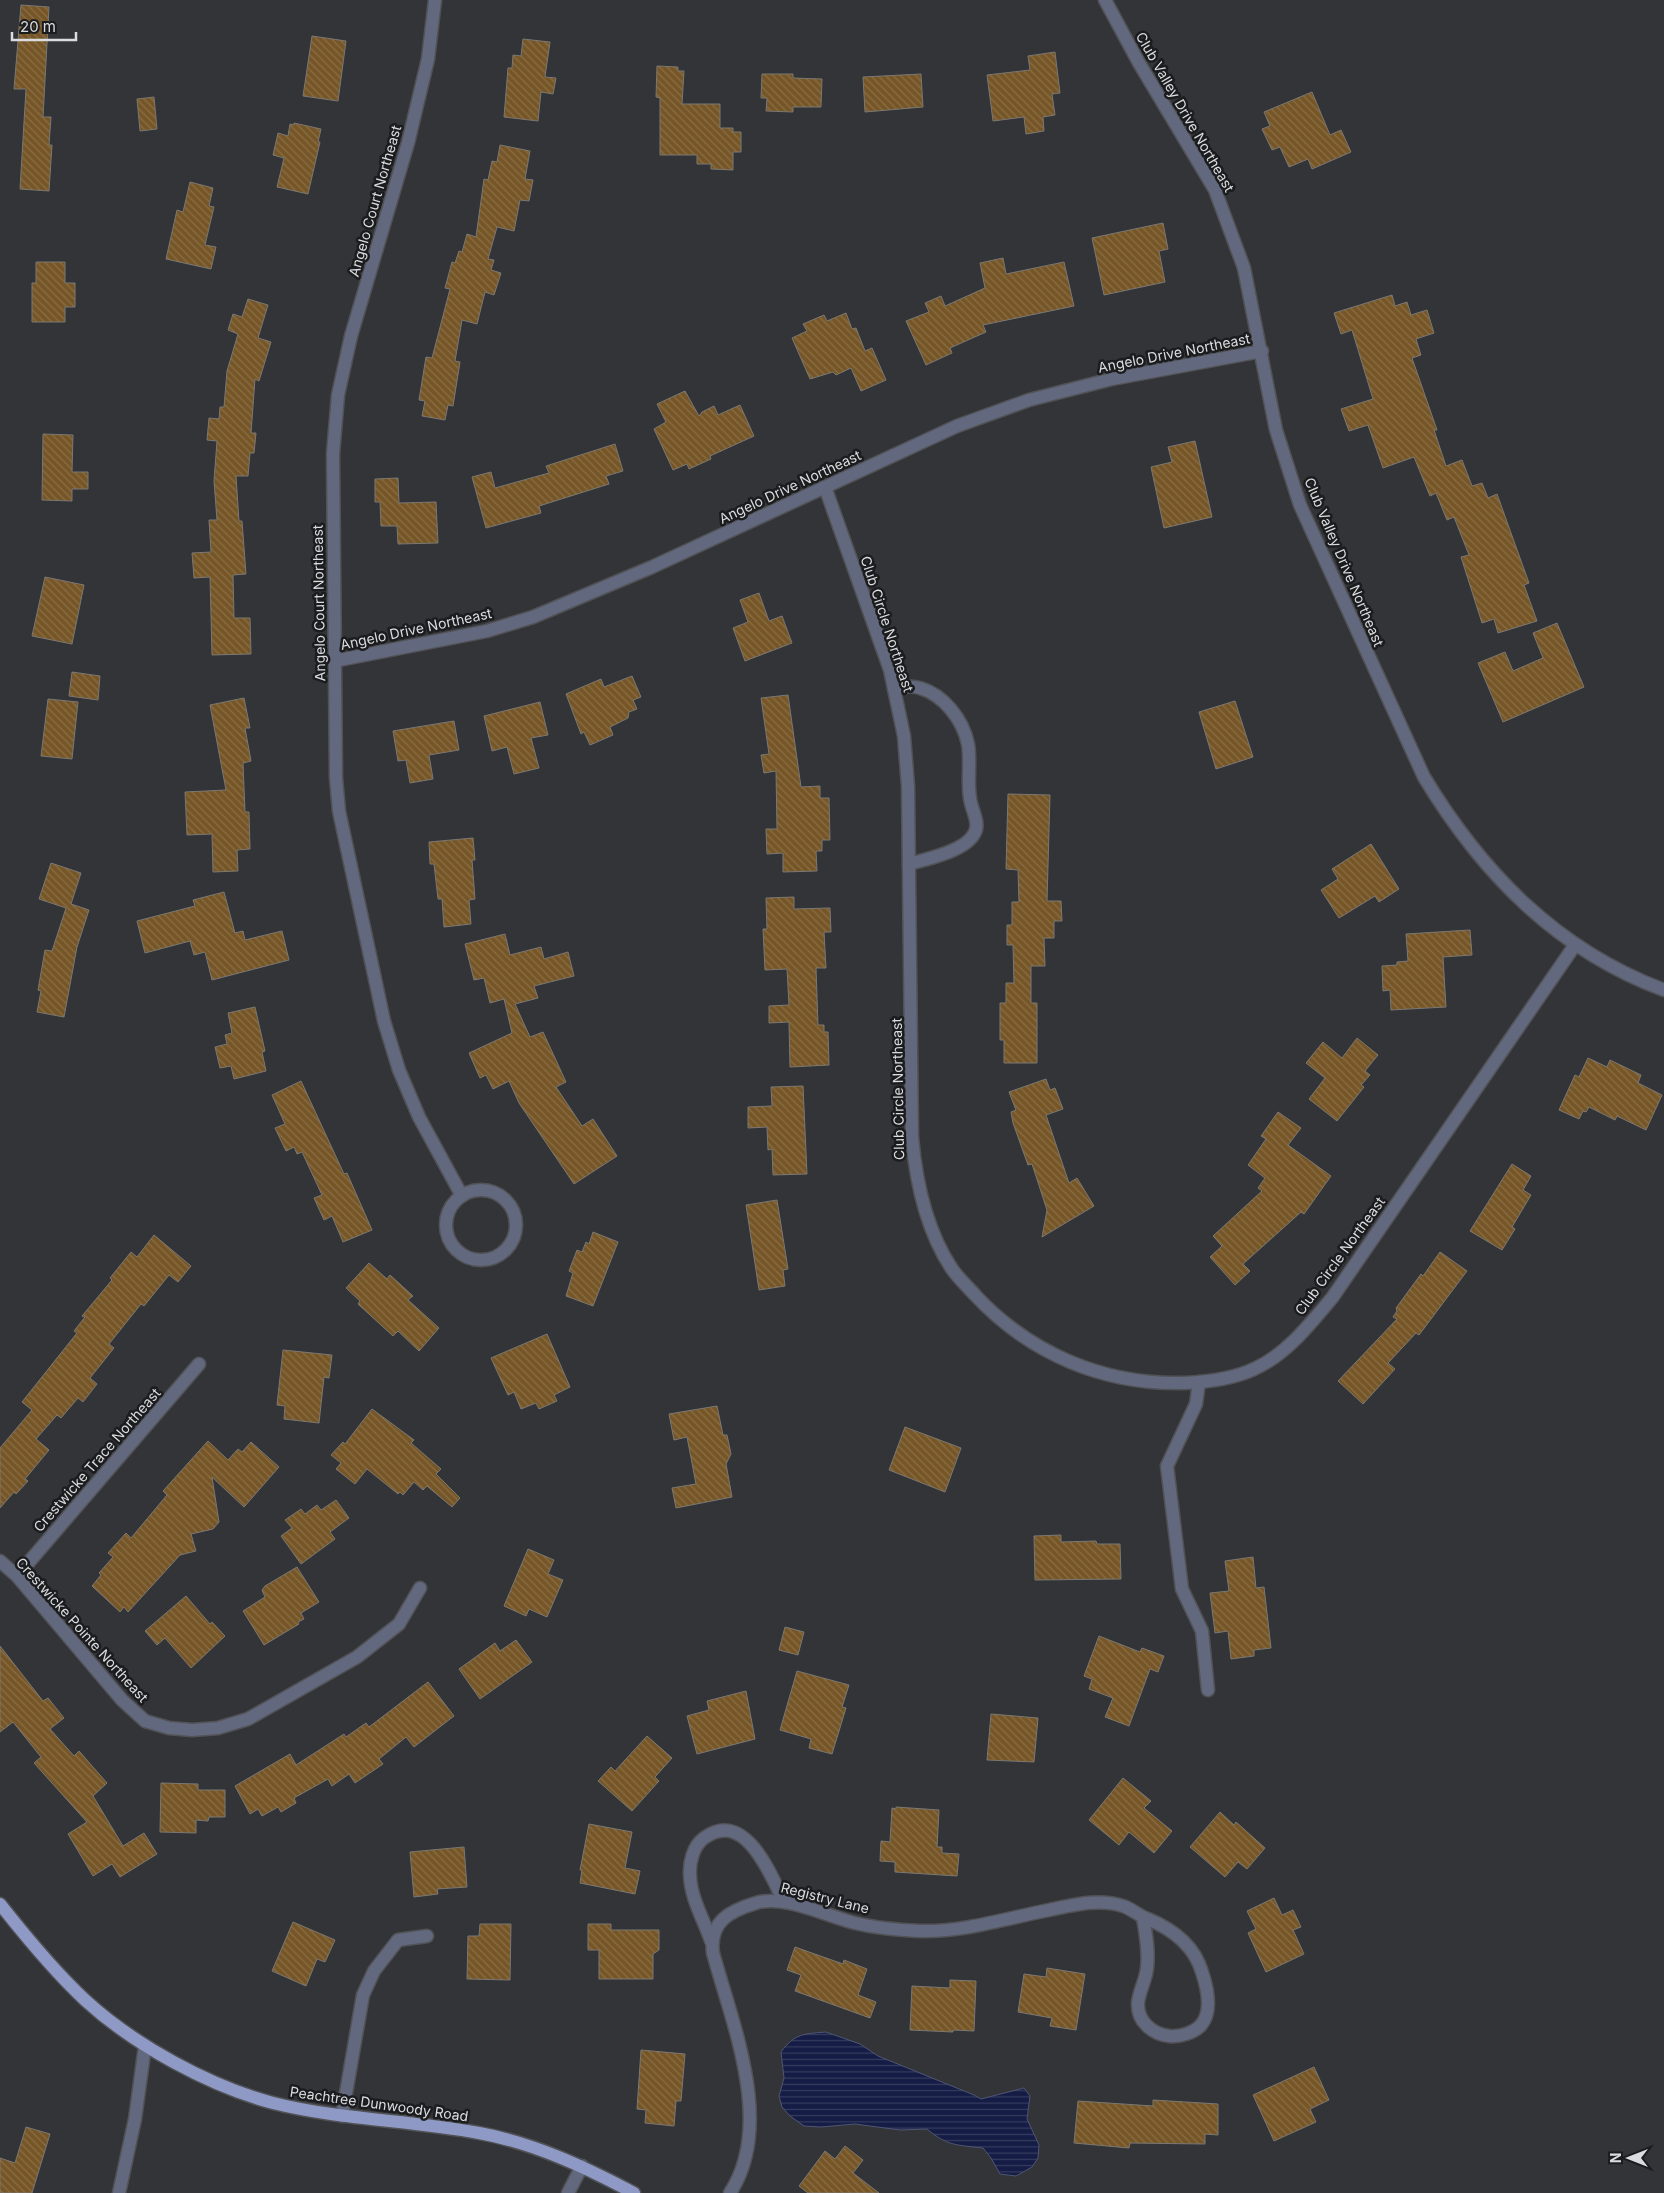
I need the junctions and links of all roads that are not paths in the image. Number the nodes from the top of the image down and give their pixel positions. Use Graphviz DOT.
graph roads {
  1 [pos="435,0"];
  2 [pos="1106,0"];
  3 [pos="1262,351"];
  4 [pos="825,487"];
  5 [pos="334,661"];
  6 [pos="894,689"];
  7 [pos="909,864"];
  8 [pos="1575,945"];
  9 [pos="1664,990"];
  10 [pos="462,1196"];
  11 [pos="199,1364"];
  12 [pos="1198,1382"];
  13 [pos="0,1561"];
  14 [pos="17,1576"];
  15 [pos="420,1588"];
  16 [pos="1208,1690"];
  17 [pos="784,1902"];
  18 [pos="0,1904"];
  19 [pos="1143,1918"];
  20 [pos="427,1936"];
  21 [pos="711,1942"];
  22 [pos="145,2046"];
  23 [pos="342,2116"];
  24 [pos="582,2166"];
  25 [pos="736,2190"];
  26 [pos="119,2193"];
  27 [pos="568,2193"];
  28 [pos="634,2193"];
  1 -- 5 [label="street, Angelo Court Northeast"];
  2 -- 3 [label="street, Club Valley Drive Northeast"];
  3 -- 4 [label="street, Angelo Drive Northeast"];
  3 -- 8 [label="street, Club Valley Drive Northeast"];
  4 -- 5 [label="street, Angelo Drive Northeast"];
  4 -- 6 [label="street, Club Circle Northeast"];
  5 -- 10 [label="street, Angelo Court Northeast"];
  6 -- 7 [label="street, Club Circle Northeast"];
  6 -- 7 [label="street"];
  7 -- 12 [label="street, Club Circle Northeast"];
  8 -- 9 [label="street, Club Valley Drive Northeast"];
  8 -- 12 [label="street, Club Circle Northeast"];
  10 -- 10 [label="street"];
  11 -- 14 [label="street, Crestwicke Trace Northeast"];
  12 -- 16 [label="street"];
  13 -- 14 [label="street, Crestwicke Pointe Northeast"];
  14 -- 15 [label="street, Crestwicke Pointe Northeast"];
  17 -- 19 [label="street, Registry Lane"];
  17 -- 21 [label="street, Registry Lane"];
  17 -- 21 [label="street"];
  18 -- 22 [label="main road, Peachtree Dunwoody Road"];
  19 -- 19 [label="street, Registry Lane"];
  20 -- 23 [label="street"];
  21 -- 25 [label="street"];
  22 -- 23 [label="main road, Peachtree Dunwoody Road"];
  22 -- 26 [label="street"];
  23 -- 24 [label="main road, Peachtree Dunwoody Road"];
  24 -- 27 [label="street"];
  24 -- 28 [label="main road, Peachtree Dunwoody Road"];
}
